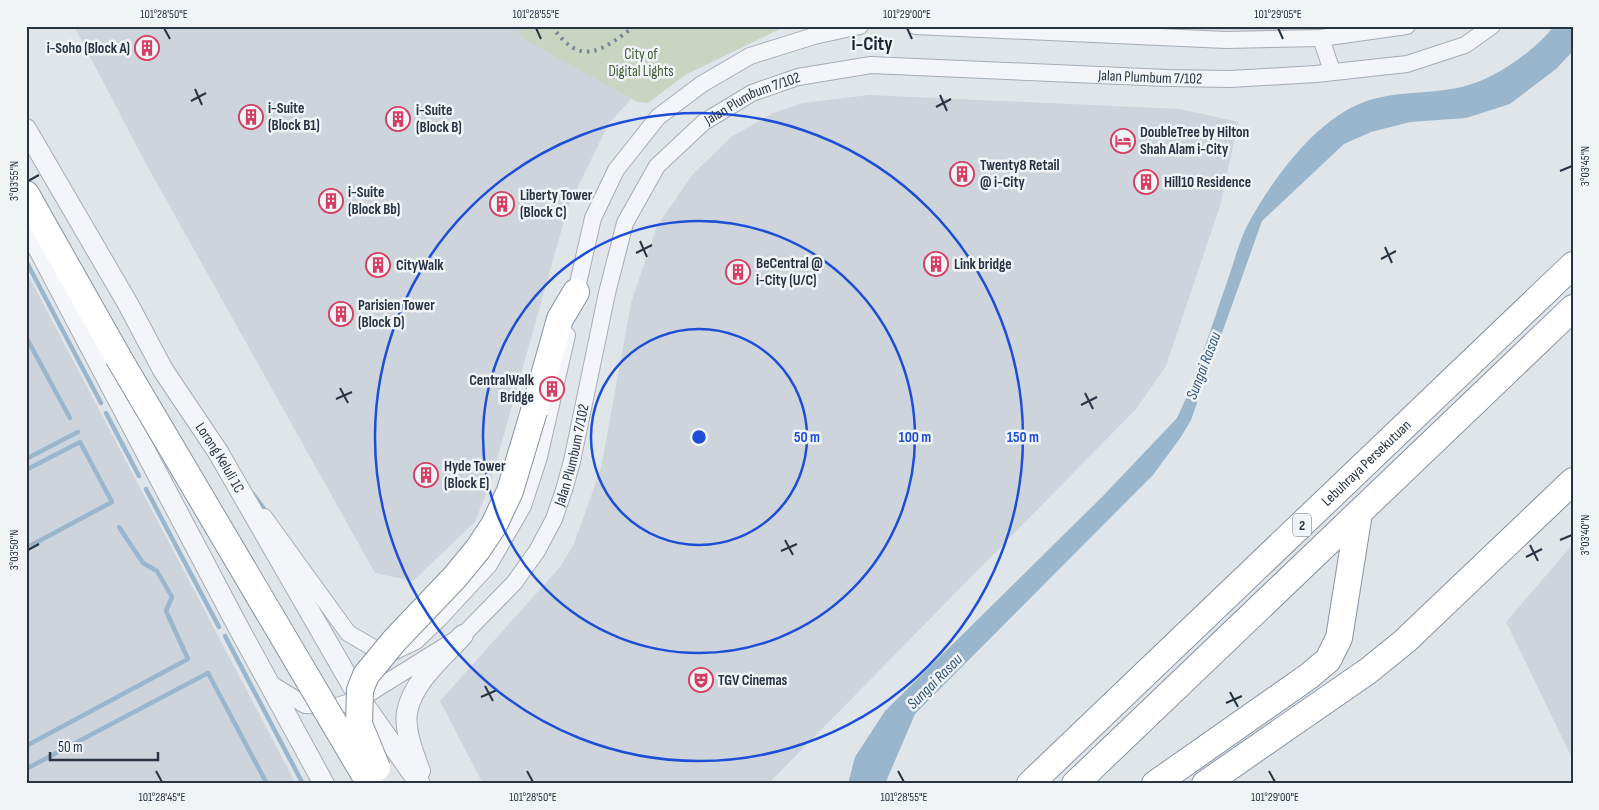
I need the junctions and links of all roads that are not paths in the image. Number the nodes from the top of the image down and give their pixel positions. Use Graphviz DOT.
graph roads {
  1 [pos="860,26"];
  2 [pos="914,26"];
  3 [pos="1407,26"];
  4 [pos="1492,26"];
  5 [pos="1321,38"];
  6 [pos="1332,72"];
  7 [pos="26,129"];
  8 [pos="26,194"];
  9 [pos="26,225"];
  10 [pos="1573,265"];
  11 [pos="576,292"];
  12 [pos="1573,308"];
  13 [pos="218,452"];
  14 [pos="1573,481"];
  15 [pos="1359,512"];
  16 [pos="463,635"];
  17 [pos="268,682"];
  18 [pos="360,699"];
  19 [pos="324,784"];
  20 [pos="370,784"];
  21 [pos="386,784"];
  22 [pos="420,784"];
  23 [pos="425,784"];
  24 [pos="1030,784"];
  25 [pos="1075,784"];
  26 [pos="1154,784"];
  27 [pos="1204,784"];
  1 -- 11 [label="street, Jalan Plumbum 7/102"];
  2 -- 5 [label="street"];
  3 -- 5 [label="street"];
  4 -- 6 [label="street, Jalan Plumbum 7/102"];
  5 -- 6 [label="street"];
  6 -- 16 [label="street, Jalan Plumbum 7/102"];
  7 -- 13 [label="street, Lorong Keluli 1C"];
  8 -- 20 [label="highway, bridge"];
  9 -- 17 [label="street"];
  10 -- 24 [label="highway, Lebuhraya Persekutuan / 2"];
  11 -- 13 [label="street, Jalan Plumbum 7/102"];
  11 -- 21 [label="highway, bridge"];
  12 -- 15 [label="highway, Lebuhraya Persekutuan / 2"];
  13 -- 18 [label="street, Lorong Keluli 1C"];
  14 -- 27 [label="highway"];
  15 -- 25 [label="highway, Lebuhraya Persekutuan / 2"];
  15 -- 26 [label="highway"];
  16 -- 18 [label="street, Jalan Plumbum 7/102"];
  16 -- 23 [label="street"];
  17 -- 18 [label="street, Jalan Plumbum 7/102"];
  17 -- 19 [label="street"];
  18 -- 22 [label="street, Lorong Keluli 1C"];
}
